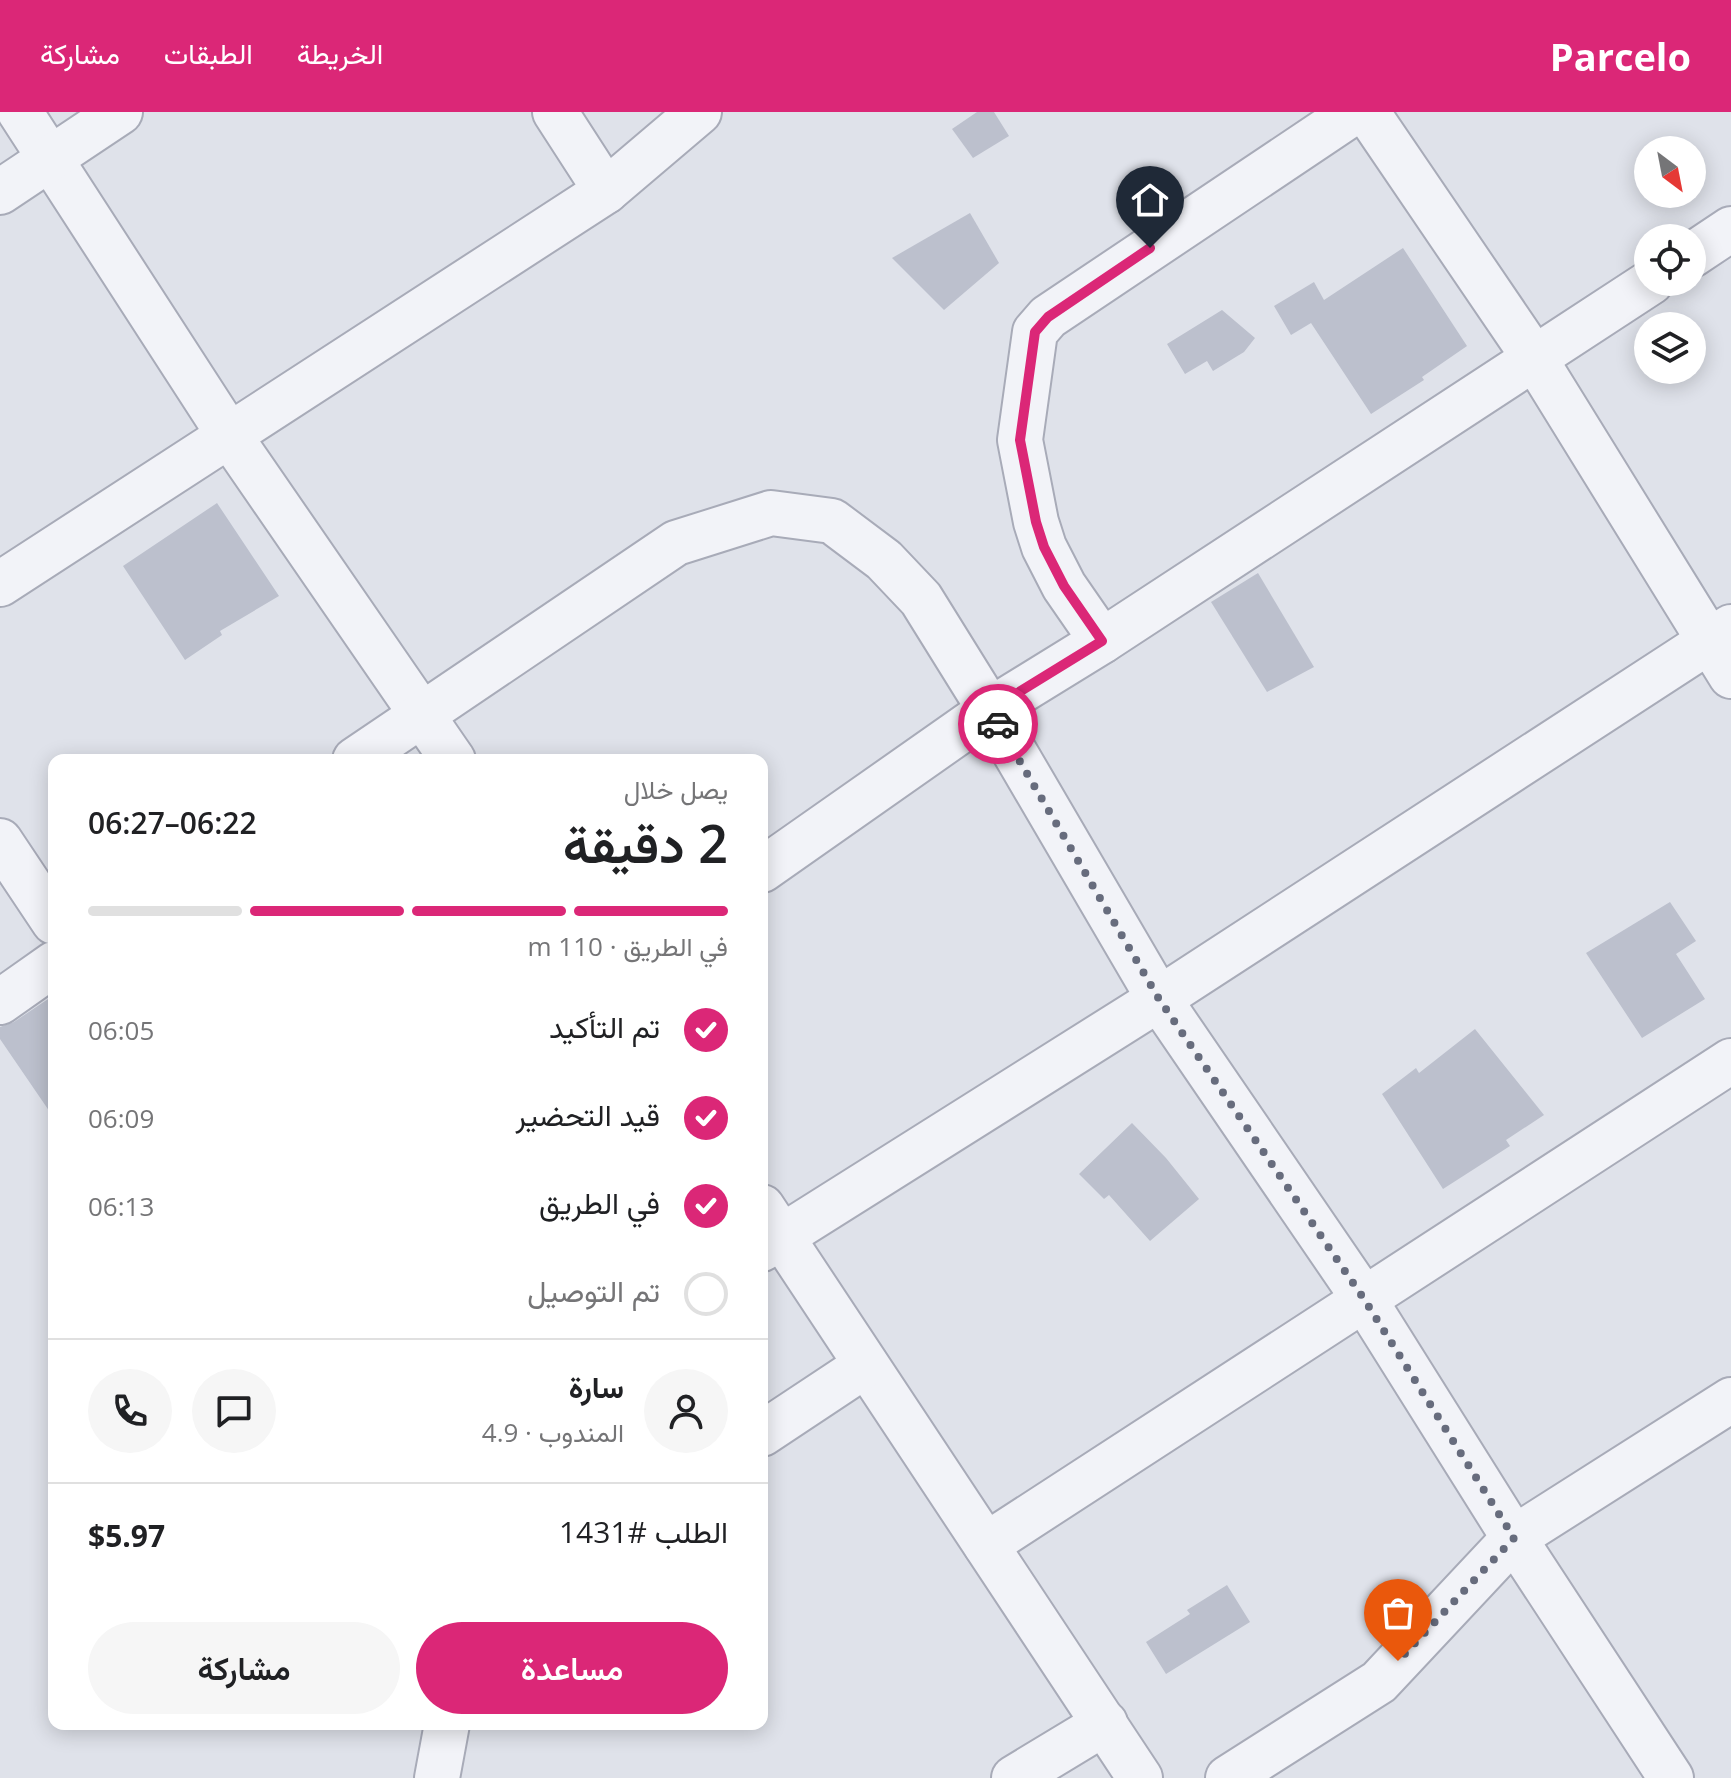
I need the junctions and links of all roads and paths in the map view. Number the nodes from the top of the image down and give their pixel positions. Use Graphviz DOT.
graph roads {
  1 [pos="20,112"];
  2 [pos="120,112"];
  3 [pos="555,112"];
  4 [pos="699,112"];
  5 [pos="1354,112"];
  6 [pos="1367,112"];
  7 [pos="50,159"];
  8 [pos="606,191"];
  9 [pos="0,192"];
  10 [pos="1731,229"];
  11 [pos="1706,246"];
  12 [pos="1634,293"];
  13 [pos="1535,359"];
  14 [pos="229,435"];
  15 [pos="0,584"];
  16 [pos="1102,641"];
  17 [pos="1724,648"];
  18 [pos="990,710"];
  19 [pos="422,714"];
  20 [pos="364,754"];
  21 [pos="449,754"];
  22 [pos="0,841"];
  23 [pos="768,866"];
  24 [pos="48,913"];
  25 [pos="48,968"];
  26 [pos="1159,999"];
  27 [pos="0,1002"];
  28 [pos="1731,1061"];
  29 [pos="769,1231"];
  30 [pos="1364,1299"];
  31 [pos="866,1365"];
  32 [pos="1731,1400"];
  33 [pos="768,1430"];
  34 [pos="1514,1538"];
  35 [pos="986,1545"];
  36 [pos="1105,1723"];
  37 [pos="446,1730"];
  38 [pos="437,1778"];
  39 [pos="1014,1778"];
  40 [pos="1140,1778"];
  41 [pos="1228,1778"];
  42 [pos="1671,1778"];
  1 -- 7 [label="street"];
  2 -- 7 [label="street"];
  3 -- 8 [label="street"];
  4 -- 8 [label="street"];
  5 -- 16 [label="street"];
  6 -- 13 [label="street"];
  7 -- 9 [label="street"];
  7 -- 14 [label="street"];
  8 -- 14 [label="street"];
  10 -- 11 [label="street"];
  12 -- 13 [label="street"];
  13 -- 16 [label="street"];
  13 -- 17 [label="street"];
  14 -- 15 [label="street"];
  14 -- 19 [label="street"];
  16 -- 18 [label="street"];
  17 -- 26 [label="street"];
  18 -- 19 [label="street"];
  18 -- 23 [label="street"];
  18 -- 26 [label="street"];
  19 -- 20 [label="street"];
  19 -- 21 [label="street"];
  22 -- 24 [label="street"];
  25 -- 27 [label="street"];
  26 -- 29 [label="street"];
  26 -- 30 [label="street"];
  28 -- 30 [label="street"];
  29 -- 31 [label="street"];
  30 -- 34 [label="street"];
  30 -- 35 [label="street"];
  31 -- 33 [label="street"];
  31 -- 35 [label="street"];
  32 -- 34 [label="street"];
  34 -- 41 [label="street"];
  34 -- 42 [label="street"];
  35 -- 36 [label="street"];
  36 -- 39 [label="street"];
  36 -- 40 [label="street"];
  37 -- 38 [label="street"];
}
